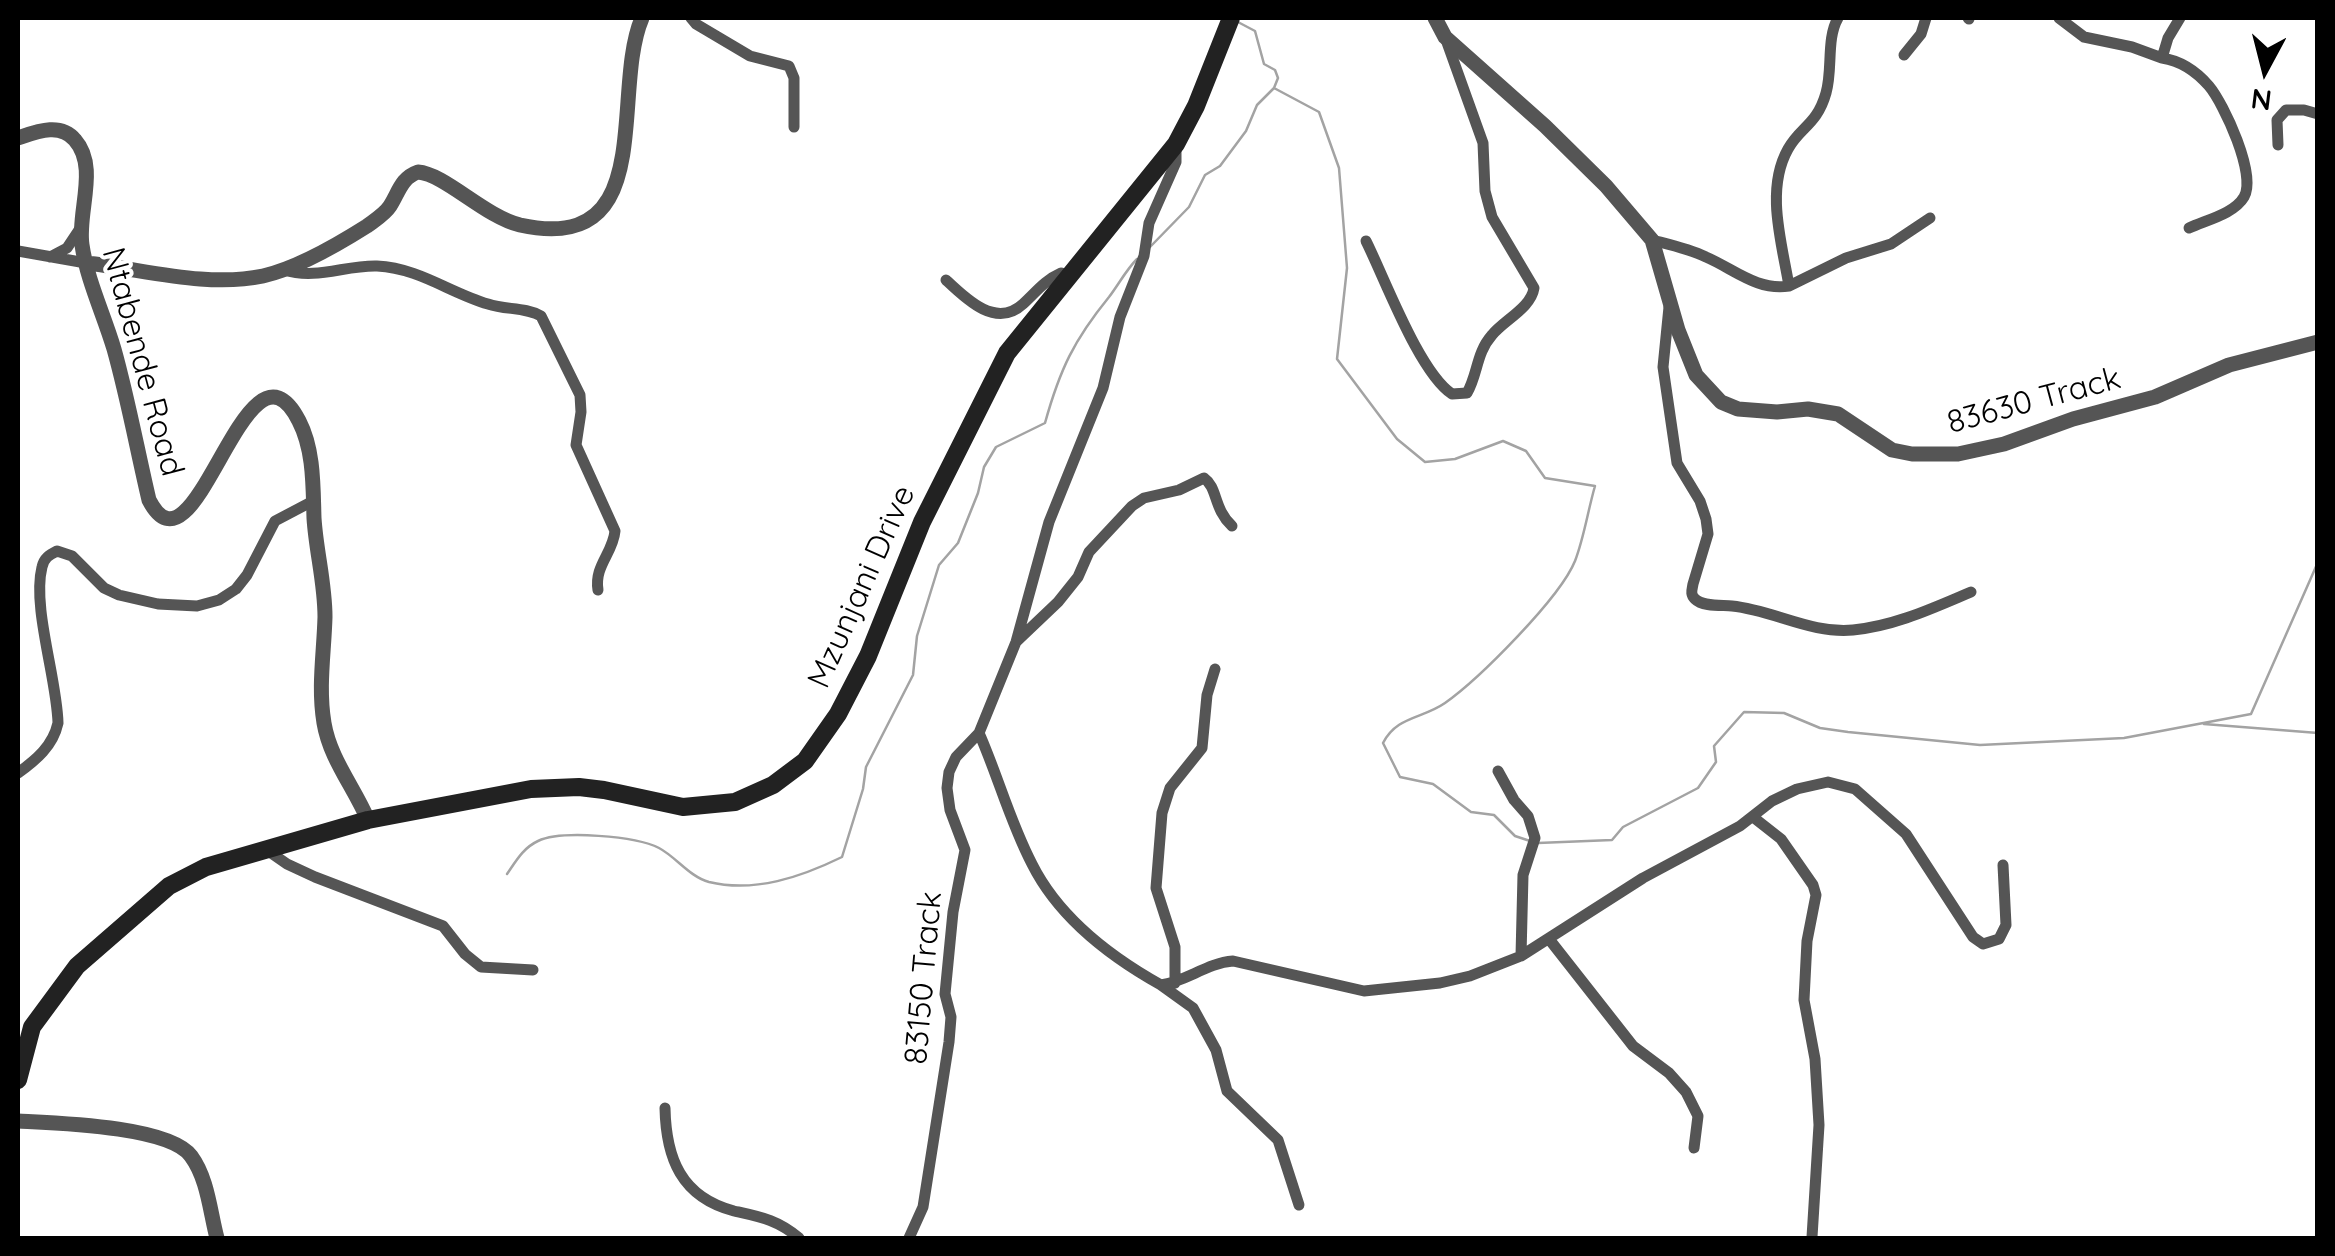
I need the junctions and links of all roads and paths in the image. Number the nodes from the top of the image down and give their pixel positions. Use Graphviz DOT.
graph roads {
  1 [pos="642,18"];
  2 [pos="691,18"];
  3 [pos="1435,18"];
  4 [pos="1838,18"];
  5 [pos="1926,18"];
  6 [pos="2059,18"];
  7 [pos="2180,18"];
  8 [pos="1228,26"];
  9 [pos="1445,37"];
  10 [pos="1904,56"];
  11 [pos="2162,58"];
  12 [pos="2318,114"];
  13 [pos="794,127"];
  14 [pos="18,138"];
  15 [pos="1176,144"];
  16 [pos="2278,146"];
  17 [pos="1930,218"];
  18 [pos="81,227"];
  19 [pos="2189,228"];
  20 [pos="1652,240"];
  21 [pos="1366,241"];
  22 [pos="18,251"];
  23 [pos="50,258"];
  24 [pos="86,262"];
  25 [pos="282,269"];
  26 [pos="1068,276"];
  27 [pos="946,280"];
  28 [pos="1789,286"];
  29 [pos="1670,302"];
  30 [pos="2318,342"];
  31 [pos="314,502"];
  32 [pos="1232,526"];
  33 [pos="598,590"];
  34 [pos="1970,592"];
  35 [pos="1016,642"];
  36 [pos="1215,669"];
  37 [pos="979,733"];
  38 [pos="1498,771"];
  39 [pos="18,772"];
  40 [pos="1752,817"];
  41 [pos="368,820"];
  42 [pos="264,848"];
  43 [pos="2003,865"];
  44 [pos="1548,940"];
  45 [pos="1521,956"];
  46 [pos="533,970"];
  47 [pos="1175,983"];
  48 [pos="1161,985"];
  49 [pos="18,1080"];
  50 [pos="665,1108"];
  51 [pos="18,1122"];
  52 [pos="1694,1148"];
  53 [pos="1299,1205"];
  54 [pos="1812,1237"];
  55 [pos="216,1238"];
  56 [pos="799,1238"];
  57 [pos="909,1238"];
  1 -- 25 [label="street"];
  2 -- 13 [label="street"];
  3 -- 9 [label="street, 83630 Track"];
  4 -- 28 [label="street"];
  5 -- 10 [label="street"];
  6 -- 11 [label="street"];
  7 -- 11 [label="street"];
  8 -- 15 [label="main road, Mzunjani Drive"];
  9 -- 20 [label="street, 83630 Track"];
  9 -- 21 [label="street"];
  11 -- 19 [label="street"];
  12 -- 16 [label="street"];
  14 -- 18 [label="street, Ntabende Road"];
  15 -- 26 [label="main road, Mzunjani Drive"];
  15 -- 35 [label="street, 83150 Track"];
  17 -- 28 [label="street"];
  18 -- 23 [label="street"];
  18 -- 24 [label="street, Ntabende Road"];
  20 -- 28 [label="street"];
  20 -- 29 [label="street, 83630 Track"];
  22 -- 23 [label="street"];
  23 -- 24 [label="street"];
  24 -- 25 [label="street"];
  24 -- 31 [label="street, Ntabende Road"];
  25 -- 33 [label="street"];
  26 -- 27 [label="street"];
  26 -- 41 [label="main road, Mzunjani Drive"];
  29 -- 30 [label="street, 83630 Track"];
  29 -- 34 [label="street"];
  31 -- 39 [label="street"];
  31 -- 41 [label="street, Ntabende Road"];
  32 -- 35 [label="street"];
  35 -- 37 [label="street, 83150 Track"];
  36 -- 47 [label="street"];
  37 -- 48 [label="street"];
  37 -- 57 [label="street, 83150 Track"];
  38 -- 45 [label="street"];
  40 -- 43 [label="street"];
  40 -- 44 [label="street"];
  40 -- 54 [label="street"];
  41 -- 42 [label="main road, Mzunjani Drive"];
  42 -- 46 [label="street"];
  42 -- 49 [label="main road, Mzunjani Drive"];
  44 -- 45 [label="street"];
  44 -- 52 [label="street"];
  45 -- 47 [label="street"];
  47 -- 48 [label="street"];
  48 -- 53 [label="street"];
  50 -- 56 [label="street"];
  51 -- 55 [label="street"];
}
